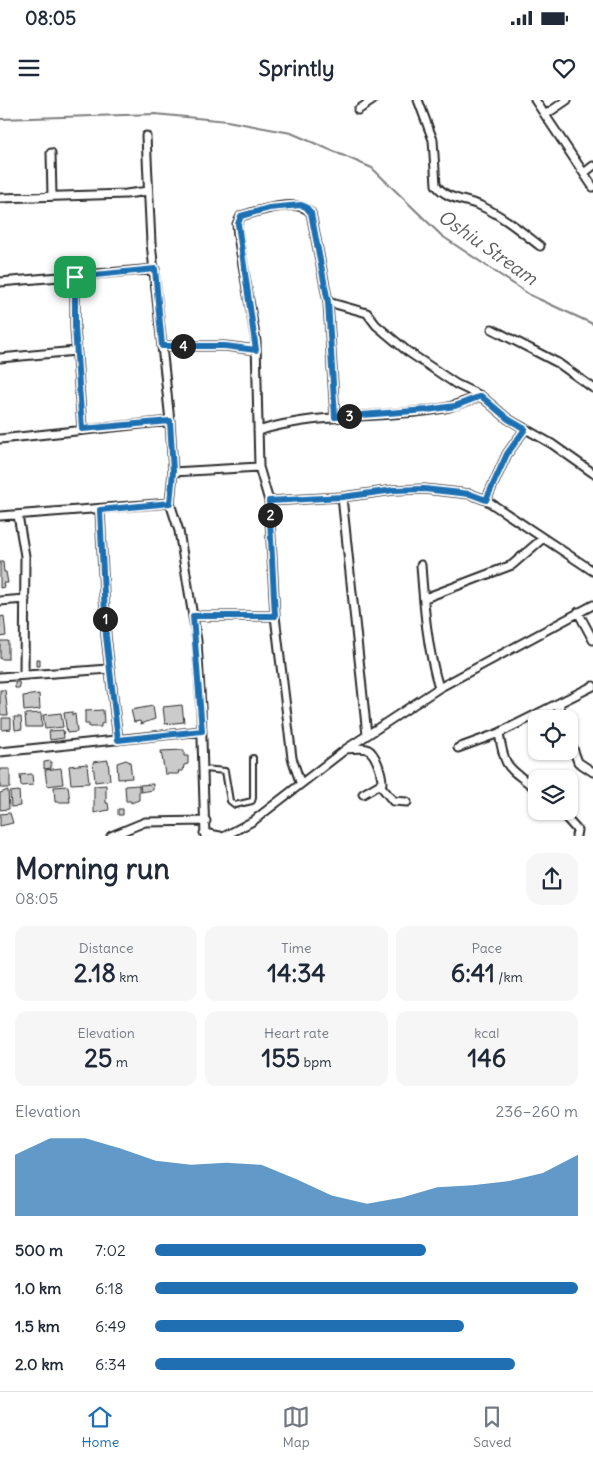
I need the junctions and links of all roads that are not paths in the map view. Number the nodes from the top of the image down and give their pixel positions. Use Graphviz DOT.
graph roads {
  1 [pos="373,100"];
  2 [pos="418,100"];
  3 [pos="535,100"];
  4 [pos="567,100"];
  5 [pos="358,110"];
  6 [pos="545,115"];
  7 [pos="146,136"];
  8 [pos="51,153"];
  9 [pos="593,166"];
  10 [pos="584,173"];
  11 [pos="593,187"];
  12 [pos="148,191"];
  13 [pos="52,196"];
  14 [pos="0,198"];
  15 [pos="540,246"];
  16 [pos="155,269"];
  17 [pos="75,277"];
  18 [pos="0,282"];
  19 [pos="328,302"];
  20 [pos="492,329"];
  21 [pos="162,346"];
  22 [pos="256,350"];
  23 [pos="76,351"];
  24 [pos="0,358"];
  25 [pos="593,388"];
  26 [pos="481,396"];
  27 [pos="335,417"];
  28 [pos="170,421"];
  29 [pos="82,429"];
  30 [pos="525,429"];
  31 [pos="258,431"];
  32 [pos="0,439"];
  33 [pos="259,466"];
  34 [pos="173,472"];
  35 [pos="593,473"];
  36 [pos="342,497"];
  37 [pos="486,500"];
  38 [pos="269,501"];
  39 [pos="170,503"];
  40 [pos="100,510"];
  41 [pos="18,515"];
  42 [pos="0,516"];
  43 [pos="542,538"];
  44 [pos="421,565"];
  45 [pos="593,571"];
  46 [pos="425,598"];
  47 [pos="25,599"];
  48 [pos="0,601"];
  49 [pos="593,605"];
  50 [pos="578,612"];
  51 [pos="193,616"];
  52 [pos="275,616"];
  53 [pos="593,640"];
  54 [pos="109,669"];
  55 [pos="24,675"];
  56 [pos="0,677"];
  57 [pos="593,686"];
  58 [pos="439,688"];
  59 [pos="559,703"];
  60 [pos="561,710"];
  61 [pos="202,731"];
  62 [pos="499,732"];
  63 [pos="367,735"];
  64 [pos="118,740"];
  65 [pos="458,748"];
  66 [pos="346,749"];
  67 [pos="0,752"];
  68 [pos="253,758"];
  69 [pos="577,760"];
  70 [pos="204,769"];
  71 [pos="593,772"];
  72 [pos="300,782"];
  73 [pos="528,782"];
  74 [pos="380,785"];
  75 [pos="363,794"];
  76 [pos="407,802"];
  77 [pos="206,820"];
  78 [pos="568,820"];
  79 [pos="204,834"];
  80 [pos="111,836"];
  81 [pos="220,836"];
  82 [pos="225,836"];
  83 [pos="576,836"];
  1 -- 5 [label="street"];
  2 -- 15 [label="street"];
  3 -- 6 [label="street"];
  4 -- 6 [label="street"];
  6 -- 10 [label="street"];
  7 -- 12 [label="street"];
  8 -- 13 [label="street"];
  9 -- 10 [label="street"];
  10 -- 11 [label="street"];
  12 -- 13 [label="street"];
  12 -- 16 [label="street"];
  13 -- 14 [label="street"];
  16 -- 17 [label="street"];
  16 -- 21 [label="street"];
  17 -- 18 [label="street"];
  17 -- 23 [label="street"];
  19 -- 22 [label="street"];
  19 -- 26 [label="street"];
  19 -- 27 [label="street"];
  20 -- 25 [label="street"];
  21 -- 22 [label="street"];
  21 -- 28 [label="street"];
  22 -- 31 [label="street"];
  23 -- 24 [label="street"];
  23 -- 29 [label="street"];
  26 -- 27 [label="street"];
  26 -- 30 [label="street"];
  27 -- 31 [label="street"];
  28 -- 29 [label="street"];
  28 -- 34 [label="street"];
  29 -- 32 [label="street"];
  30 -- 35 [label="street"];
  30 -- 37 [label="street"];
  31 -- 33 [label="street"];
  33 -- 34 [label="street"];
  33 -- 38 [label="street"];
  34 -- 39 [label="street"];
  36 -- 37 [label="street"];
  36 -- 38 [label="street"];
  36 -- 63 [label="street"];
  37 -- 43 [label="street"];
  38 -- 52 [label="street"];
  39 -- 40 [label="street"];
  39 -- 51 [label="street"];
  40 -- 41 [label="street"];
  40 -- 54 [label="street"];
  41 -- 42 [label="street"];
  41 -- 47 [label="street"];
  43 -- 45 [label="street"];
  43 -- 46 [label="street"];
  44 -- 46 [label="street"];
  46 -- 58 [label="street"];
  47 -- 48 [label="street"];
  47 -- 55 [label="street"];
  49 -- 50 [label="street"];
  50 -- 53 [label="street"];
  50 -- 58 [label="street"];
  51 -- 52 [label="street"];
  51 -- 61 [label="street"];
  52 -- 72 [label="street"];
  54 -- 55 [label="street"];
  54 -- 64 [label="street"];
  55 -- 56 [label="street"];
  57 -- 59 [label="street"];
  58 -- 63 [label="street"];
  59 -- 60 [label="street"];
  59 -- 62 [label="street"];
  61 -- 64 [label="street"];
  61 -- 70 [label="street"];
  62 -- 65 [label="street"];
  62 -- 73 [label="street"];
  63 -- 66 [label="street"];
  64 -- 67 [label="street"];
  66 -- 72 [label="street"];
  66 -- 74 [label="street"];
  68 -- 70 [label="lane"];
  69 -- 71 [label="street"];
  70 -- 77 [label="street"];
  72 -- 82 [label="street"];
  74 -- 75 [label="street"];
  74 -- 76 [label="street"];
  77 -- 79 [label="street"];
  77 -- 80 [label="street"];
  78 -- 83 [label="street"];
  79 -- 81 [label="street"];
}
